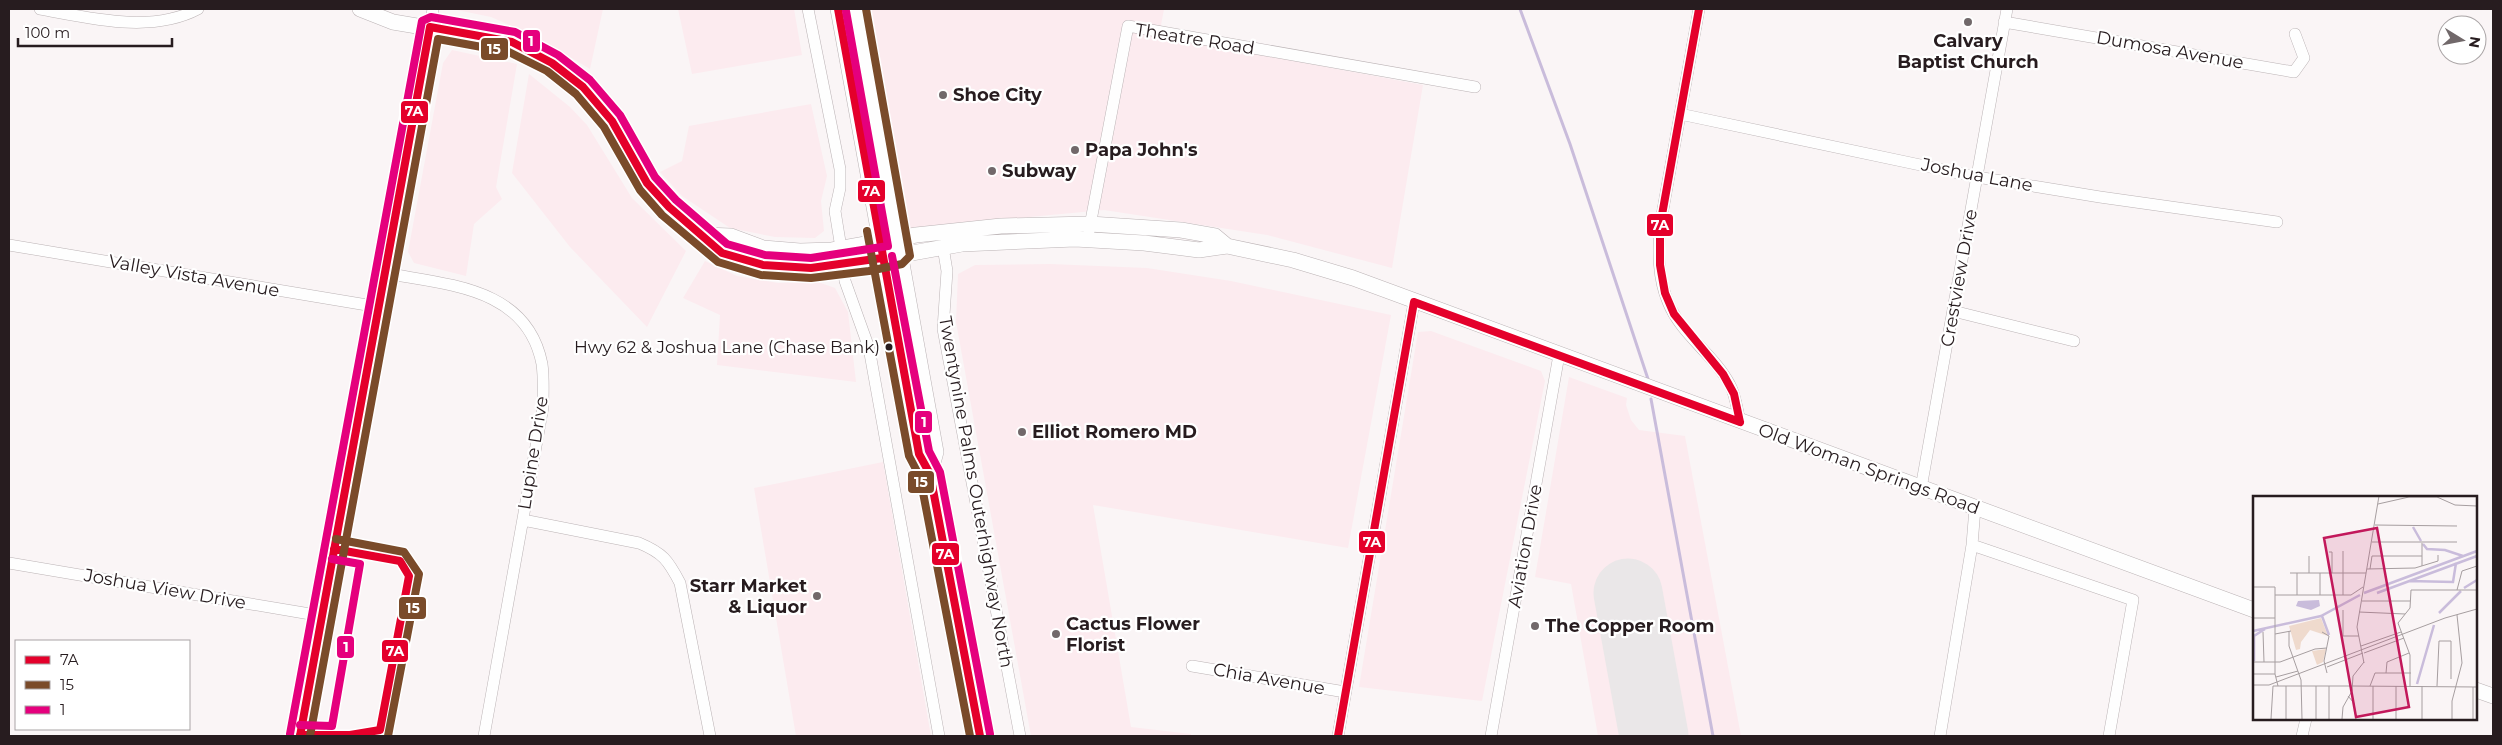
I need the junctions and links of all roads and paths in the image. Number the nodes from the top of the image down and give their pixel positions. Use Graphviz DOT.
graph roads {
  1 [pos="40,9"];
  2 [pos="198,9"];
  3 [pos="360,9"];
  4 [pos="433,9"];
  5 [pos="808,9"];
  6 [pos="838,9"];
  7 [pos="856,9"];
  8 [pos="1699,9"];
  9 [pos="2007,9"];
  10 [pos="2004,22"];
  11 [pos="430,27"];
  12 [pos="2295,34"];
  13 [pos="1475,87"];
  14 [pos="1680,114"];
  15 [pos="1977,176"];
  16 [pos="2277,222"];
  17 [pos="1090,224"];
  18 [pos="704,235"];
  19 [pos="897,238"];
  20 [pos="1088,240"];
  21 [pos="880,242"];
  22 [pos="9,245"];
  23 [pos="1227,246"];
  24 [pos="943,247"];
  25 [pos="841,248"];
  26 [pos="900,254"];
  27 [pos="882,258"];
  28 [pos="843,265"];
  29 [pos="385,274"];
  30 [pos="1414,302"];
  31 [pos="378,307"];
  32 [pos="1953,311"];
  33 [pos="2074,341"];
  34 [pos="1559,355"];
  35 [pos="1740,422"];
  36 [pos="930,474"];
  37 [pos="1921,488"];
  38 [pos="1976,508"];
  39 [pos="523,520"];
  40 [pos="1972,545"];
  41 [pos="9,563"];
  42 [pos="2253,610"];
  43 [pos="322,616"];
  44 [pos="1192,666"];
  45 [pos="2477,690"];
  46 [pos="1345,692"];
  47 [pos="2493,696"];
  48 [pos="2306,720"];
  49 [pos="300,736"];
  50 [pos="484,736"];
  51 [pos="710,736"];
  52 [pos="939,736"];
  53 [pos="980,736"];
  54 [pos="1020,736"];
  55 [pos="1338,736"];
  56 [pos="1491,736"];
  57 [pos="1940,736"];
  58 [pos="2109,736"];
  59 [pos="2302,736"];
  1 -- 2 [label="street"];
  3 -- 11 [label="main road"];
  4 -- 11 [label="street"];
  5 -- 25 [label="street"];
  6 -- 21 [label="main road"];
  7 -- 19 [label="main road"];
  8 -- 14 [label="street"];
  9 -- 10 [label="street, Crestview Drive"];
  10 -- 12 [label="street, Dumosa Avenue"];
  10 -- 15 [label="street, Crestview Drive"];
  11 -- 18 [label="main road"];
  11 -- 29 [label="main road"];
  13 -- 17 [label="street, Theatre Road"];
  14 -- 15 [label="street, Joshua Lane"];
  14 -- 35 [label="street"];
  15 -- 16 [label="street, Joshua Lane"];
  15 -- 32 [label="street, Crestview Drive"];
  17 -- 19 [label="main road, Old Woman Springs Road"];
  17 -- 20 [label="street, Theatre Road"];
  17 -- 23 [label="main road, Old Woman Springs Road"];
  18 -- 25 [label="main road"];
  18 -- 28 [label="main road"];
  19 -- 21 [label="main road, Old Woman Springs Road"];
  19 -- 26 [label="main road"];
  20 -- 23 [label="main road, Old Woman Springs Road"];
  20 -- 24 [label="main road, Old Woman Springs Road"];
  21 -- 25 [label="main road"];
  21 -- 27 [label="main road"];
  22 -- 31 [label="street, Valley Vista Avenue"];
  23 -- 30 [label="main road, Old Woman Springs Road"];
  24 -- 26 [label="main road, Old Woman Springs Road"];
  24 -- 54 [label="street, Twentynine Palms Outerhighway North"];
  26 -- 27 [label="main road, Old Woman Springs Road"];
  26 -- 36 [label="main road"];
  27 -- 28 [label="main road"];
  27 -- 36 [label="main road"];
  28 -- 52 [label="street"];
  29 -- 31 [label="main road"];
  29 -- 39 [label="street, Lupine Drive"];
  30 -- 34 [label="main road, Old Woman Springs Road"];
  30 -- 46 [label="street"];
  31 -- 43 [label="main road"];
  32 -- 33 [label="street"];
  32 -- 37 [label="street, Crestview Drive"];
  34 -- 35 [label="main road, Old Woman Springs Road"];
  34 -- 56 [label="street, Aviation Drive"];
  35 -- 37 [label="main road, Old Woman Springs Road"];
  36 -- 53 [label="main road"];
  37 -- 38 [label="main road, Old Woman Springs Road"];
  38 -- 40 [label="street"];
  38 -- 42 [label="main road, Old Woman Springs Road"];
  39 -- 50 [label="street, Lupine Drive"];
  39 -- 51 [label="street"];
  40 -- 57 [label="street"];
  40 -- 58 [label="street"];
  41 -- 43 [label="street, Joshua View Drive"];
  43 -- 49 [label="main road"];
  44 -- 46 [label="street, Chia Avenue"];
  45 -- 47 [label="main road"];
  46 -- 55 [label="street"];
  48 -- 59 [label="street"];
}
